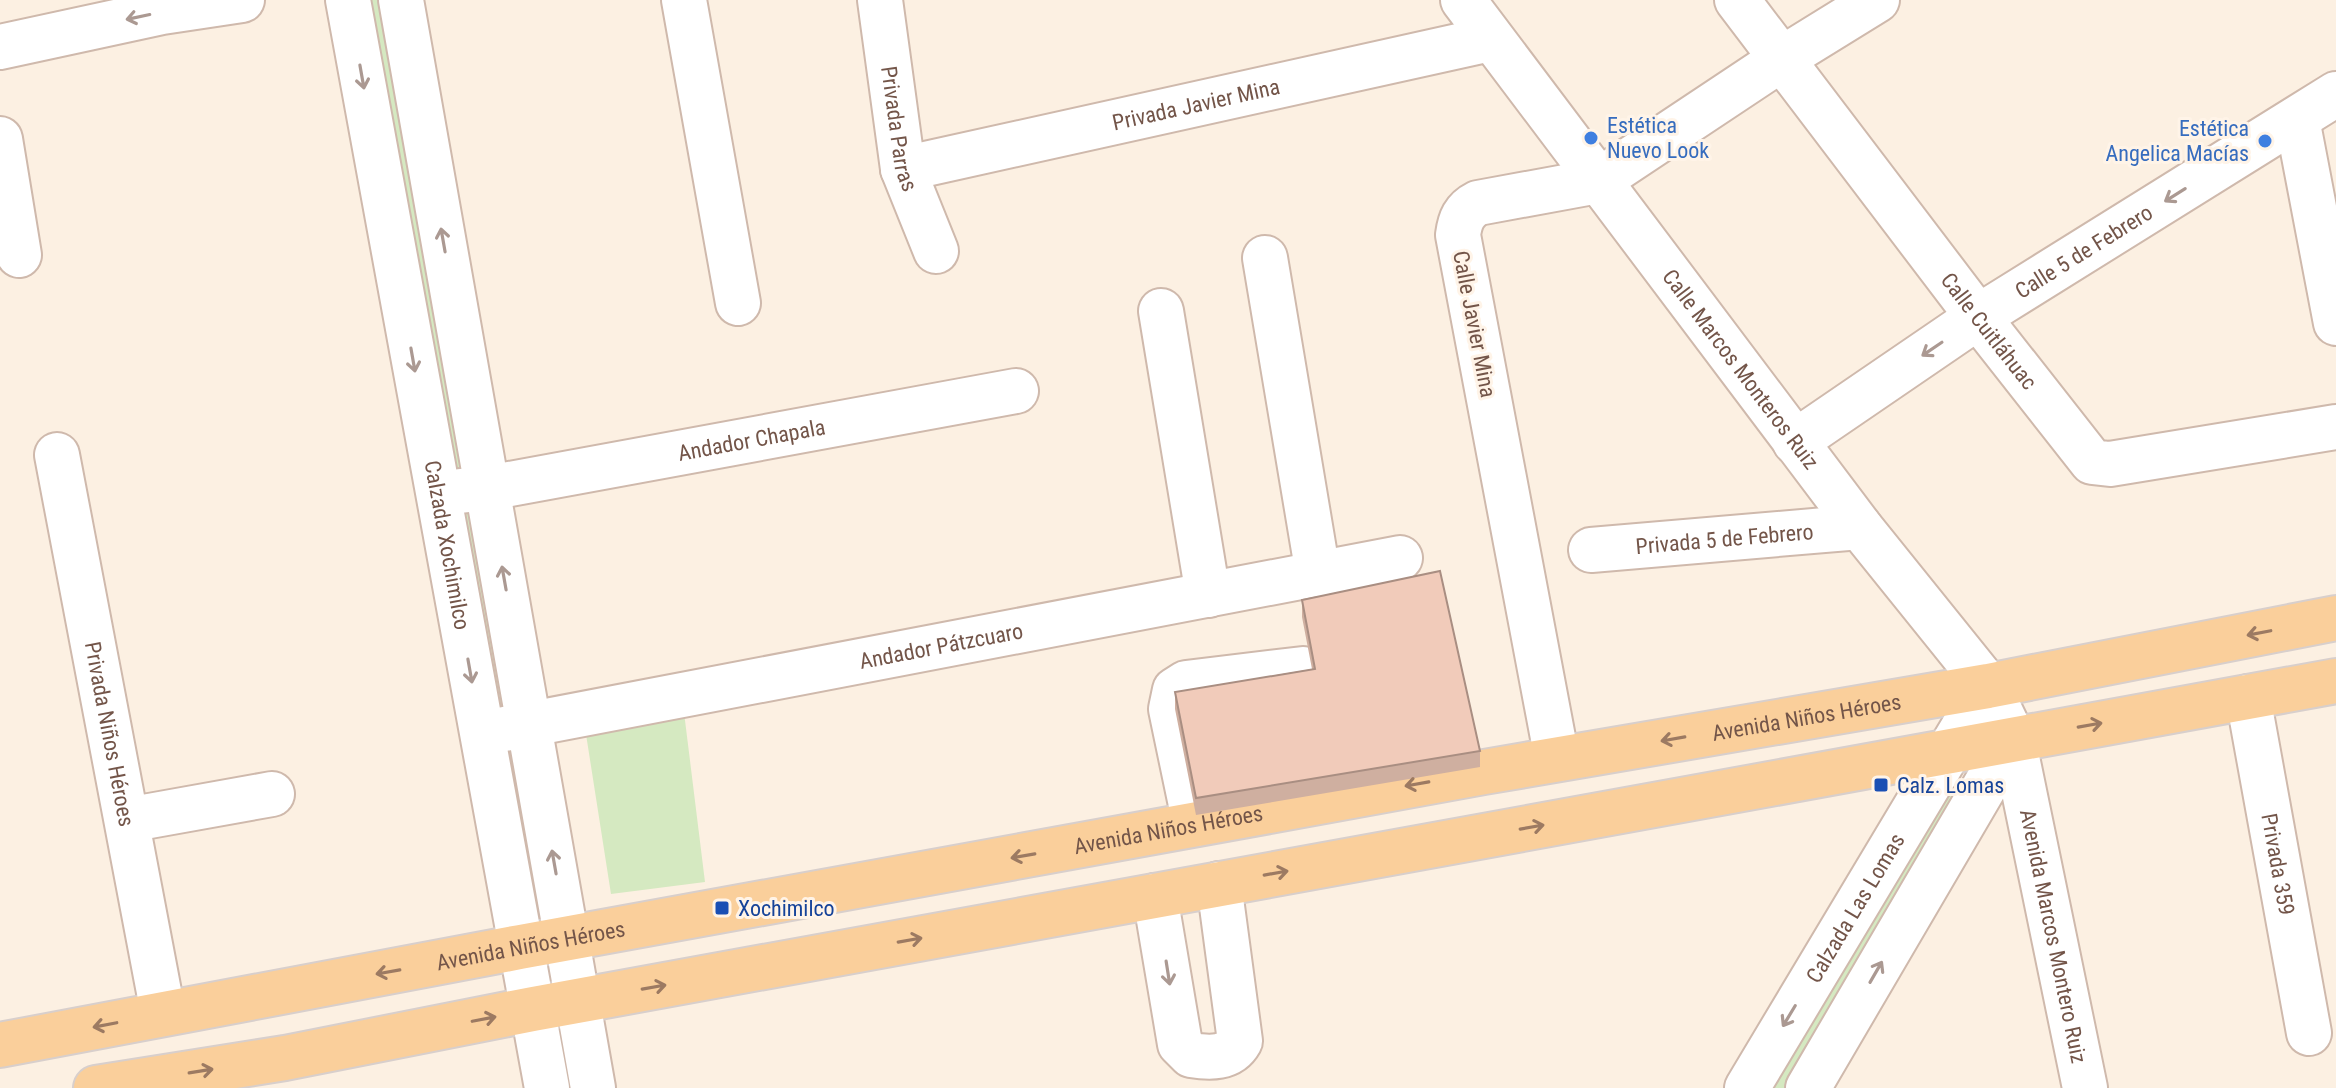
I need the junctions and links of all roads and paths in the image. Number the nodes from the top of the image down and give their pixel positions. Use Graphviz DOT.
graph roads {
  1 [pos="242,0"];
  2 [pos="348,0"];
  3 [pos="401,0"];
  4 [pos="684,0"];
  5 [pos="880,0"];
  6 [pos="1463,0"];
  7 [pos="1737,0"];
  8 [pos="1877,0"];
  9 [pos="1490,39"];
  10 [pos="0,47"];
  11 [pos="1783,58"];
  12 [pos="2336,94"];
  13 [pos="2297,119"];
  14 [pos="425,136"];
  15 [pos="0,139"];
  16 [pos="373,141"];
  17 [pos="903,169"];
  18 [pos="1598,181"];
  19 [pos="936,251"];
  20 [pos="19,255"];
  21 [pos="1265,258"];
  22 [pos="738,303"];
  23 [pos="455,304"];
  24 [pos="1161,311"];
  25 [pos="405,314"];
  26 [pos="1978,317"];
  27 [pos="2336,323"];
  28 [pos="1016,391"];
  29 [pos="2336,427"];
  30 [pos="1795,442"];
  31 [pos="57,455"];
  32 [pos="488,488"];
  33 [pos="437,492"];
  34 [pos="1860,527"];
  35 [pos="1591,550"];
  36 [pos="1400,558"];
  37 [pos="1318,574"];
  38 [pos="1208,595"];
  39 [pos="2336,618"];
  40 [pos="1303,669"];
  41 [pos="2336,681"];
  42 [pos="1988,686"];
  43 [pos="2248,697"];
  44 [pos="529,725"];
  45 [pos="481,733"];
  46 [pos="2013,738"];
  47 [pos="1947,751"];
  48 [pos="1557,759"];
  49 [pos="272,794"];
  50 [pos="127,820"];
  51 [pos="1195,824"];
  52 [pos="1219,884"];
  53 [pos="1155,896"];
  54 [pos="567,939"];
  55 [pos="520,947"];
  56 [pos="578,1001"];
  57 [pos="533,1009"];
  58 [pos="163,1013"];
  59 [pos="2309,1033"];
  60 [pos="0,1045"];
  61 [pos="119,1086"];
  62 [pos="547,1088"];
  63 [pos="593,1088"];
  64 [pos="1747,1088"];
  65 [pos="1808,1088"];
  66 [pos="2085,1088"];
  1 -- 10 [label="street, one-way"];
  2 -- 16 [label="street, Calzada Xochimilco, one-way"];
  3 -- 14 [label="street"];
  4 -- 22 [label="street"];
  5 -- 17 [label="street, Privada Parras"];
  6 -- 9 [label="street, Calle Marcos Monteros Ruiz"];
  7 -- 11 [label="street, Calle Cuitláhuac"];
  8 -- 11 [label="street, Calle Javier Mina"];
  9 -- 17 [label="street, Privada Javier Mina"];
  9 -- 18 [label="street, Calle Marcos Monteros Ruiz"];
  11 -- 18 [label="street, Calle Javier Mina"];
  11 -- 26 [label="street, Calle Cuitláhuac"];
  12 -- 13 [label="street, Calle 5 de Febrero"];
  13 -- 26 [label="street, Calle 5 de Febrero, one-way"];
  13 -- 27 [label="street"];
  14 -- 16 [label="street"];
  23 -- 14 [label="street, one-way"];
  15 -- 20 [label="street"];
  16 -- 25 [label="street, Calzada Xochimilco"];
  17 -- 19 [label="street, Privada Parras"];
  18 -- 30 [label="street, Calle Marcos Monteros Ruiz"];
  18 -- 48 [label="street, Calle Javier Mina"];
  21 -- 37 [label="street"];
  23 -- 25 [label="street"];
  23 -- 32 [label="street"];
  24 -- 38 [label="street"];
  25 -- 33 [label="street, Calzada Xochimilco, one-way"];
  26 -- 29 [label="street, Calle Cuitláhuac"];
  26 -- 30 [label="street, Calle 5 de Febrero, one-way"];
  28 -- 32 [label="street, Andador Chapala"];
  30 -- 34 [label="street, Calle Marcos Monteros Ruiz"];
  31 -- 50 [label="street, Privada Niños Héroes"];
  32 -- 33 [label="street, Andador Chapala"];
  44 -- 32 [label="street, one-way"];
  33 -- 45 [label="street, Calzada Xochimilco, one-way"];
  34 -- 35 [label="street, Privada 5 de Febrero"];
  34 -- 42 [label="street, Calle Marcos Monteros Ruiz"];
  36 -- 37 [label="street, Andador Pátzcuaro"];
  37 -- 38 [label="street, Andador Pátzcuaro"];
  38 -- 44 [label="street, Andador Pátzcuaro"];
  39 -- 42 [label="main road, Avenida Niños Héroes, one-way"];
  40 -- 51 [label="street"];
  41 -- 43 [label="main road"];
  42 -- 46 [label="street, Calle Marcos Monteros Ruiz"];
  42 -- 47 [label="street, Calzada Las Lomas"];
  42 -- 48 [label="main road, Avenida Niños Héroes, one-way"];
  46 -- 43 [label="main road, one-way"];
  43 -- 59 [label="street, Privada 359"];
  44 -- 45 [label="street, Andador Pátzcuaro"];
  54 -- 44 [label="street, one-way"];
  45 -- 55 [label="street, Calzada Xochimilco"];
  46 -- 47 [label="main road"];
  65 -- 46 [label="street, one-way"];
  46 -- 66 [label="street, Avenida Marcos Montero Ruiz"];
  52 -- 47 [label="main road, one-way"];
  47 -- 64 [label="street, Calzada Las Lomas, one-way"];
  48 -- 51 [label="main road, Avenida Niños Héroes, one-way"];
  49 -- 50 [label="street"];
  50 -- 58 [label="street, Privada Niños Héroes"];
  51 -- 54 [label="main road, Avenida Niños Héroes, one-way"];
  52 -- 53 [label="main road"];
  53 -- 52 [label="street, one-way"];
  56 -- 53 [label="main road, one-way"];
  54 -- 55 [label="main road, Avenida Niños Héroes"];
  54 -- 56 [label="street"];
  55 -- 57 [label="street, Calzada Xochimilco"];
  55 -- 58 [label="main road, Avenida Niños Héroes, one-way"];
  56 -- 57 [label="main road"];
  56 -- 63 [label="street"];
  61 -- 57 [label="main road, one-way"];
  57 -- 62 [label="street, Calzada Xochimilco"];
  58 -- 60 [label="main road, Avenida Niños Héroes, one-way"];
}
